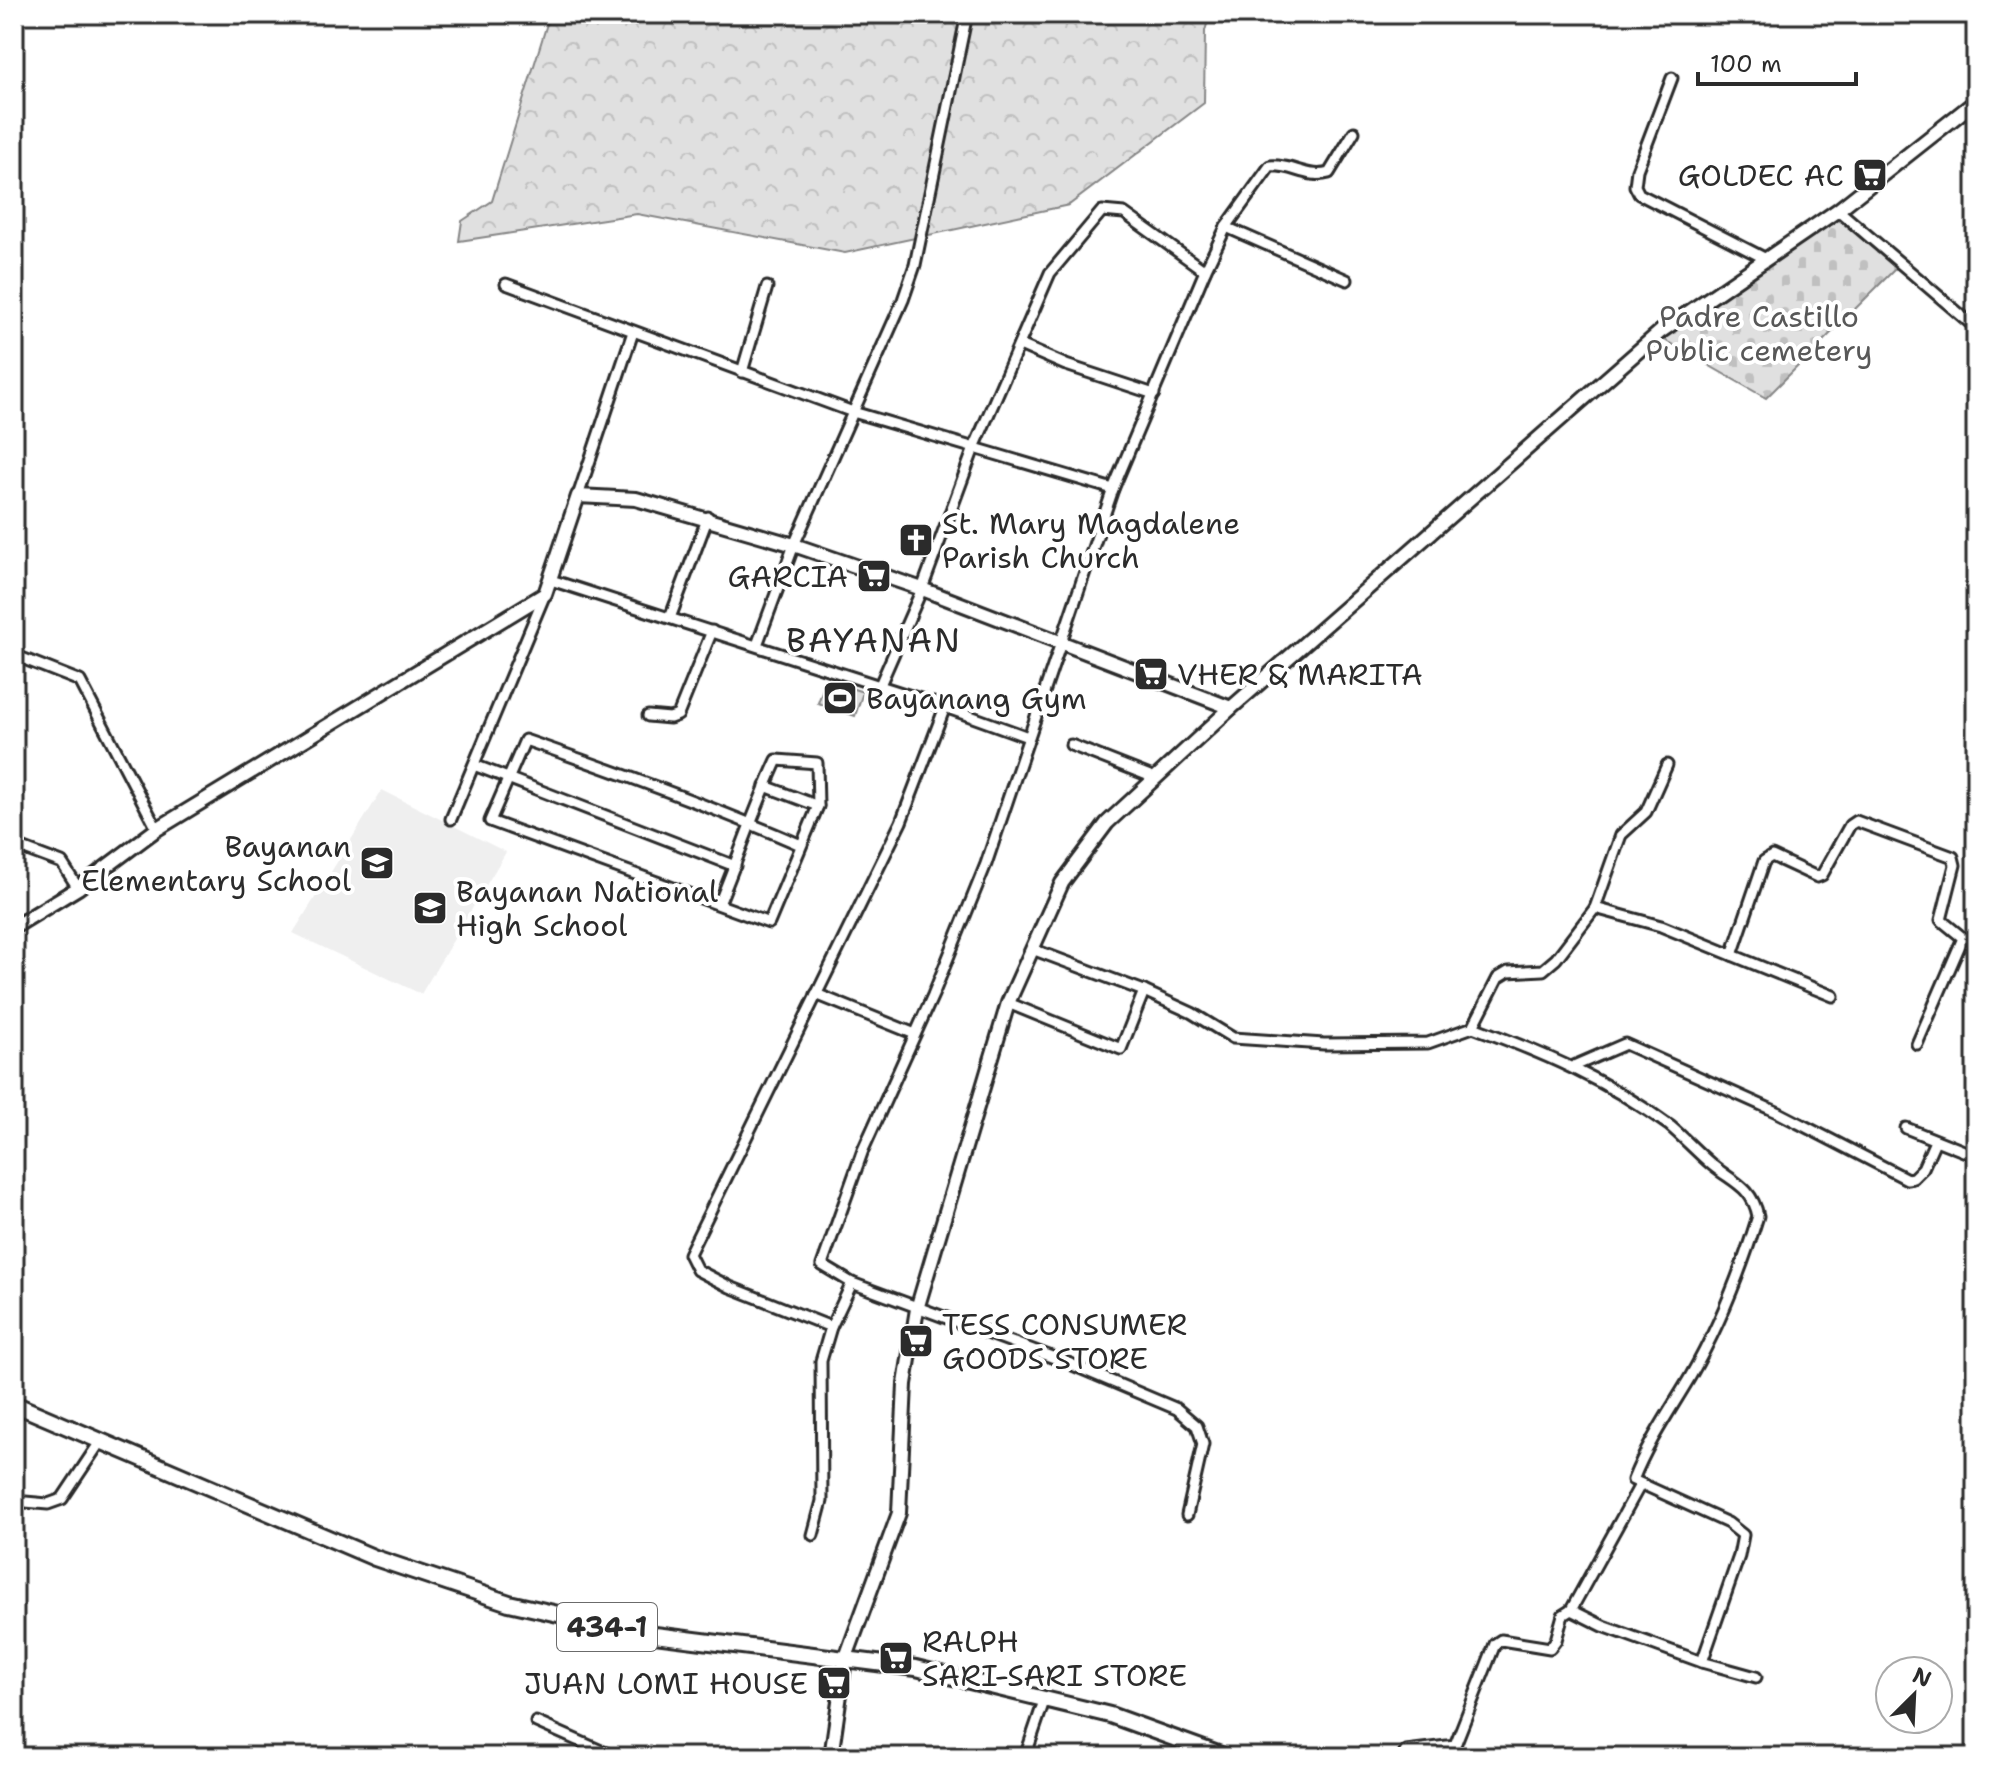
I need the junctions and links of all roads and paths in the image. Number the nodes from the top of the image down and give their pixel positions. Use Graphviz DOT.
graph roads {
  1 [pos="967,14"];
  2 [pos="1672,78"];
  3 [pos="1976,101"];
  4 [pos="1354,132"];
  5 [pos="1838,210"];
  6 [pos="1226,227"];
  7 [pos="1766,259"];
  8 [pos="1205,271"];
  9 [pos="1347,280"];
  10 [pos="506,284"];
  11 [pos="767,287"];
  12 [pos="1976,328"];
  13 [pos="633,332"];
  14 [pos="1020,345"];
  15 [pos="742,372"];
  16 [pos="1154,394"];
  17 [pos="853,412"];
  18 [pos="974,448"];
  19 [pos="1113,489"];
  20 [pos="578,496"];
  21 [pos="708,517"];
  22 [pos="794,545"];
  23 [pos="551,580"];
  24 [pos="922,589"];
  25 [pos="545,594"];
  26 [pos="670,618"];
  27 [pos="712,631"];
  28 [pos="757,645"];
  29 [pos="1063,645"];
  30 [pos="14,655"];
  31 [pos="880,685"];
  32 [pos="945,707"];
  33 [pos="1231,708"];
  34 [pos="648,716"];
  35 [pos="1028,737"];
  36 [pos="1071,745"];
  37 [pos="474,765"];
  38 [pos="1667,765"];
  39 [pos="1155,778"];
  40 [pos="508,781"];
  41 [pos="765,786"];
  42 [pos="818,806"];
  43 [pos="451,819"];
  44 [pos="751,823"];
  45 [pos="157,829"];
  46 [pos="14,845"];
  47 [pos="801,845"];
  48 [pos="735,866"];
  49 [pos="78,888"];
  50 [pos="719,904"];
  51 [pos="1595,908"];
  52 [pos="14,927"];
  53 [pos="1032,949"];
  54 [pos="1732,955"];
  55 [pos="1144,991"];
  56 [pos="816,994"];
  57 [pos="1833,996"];
  58 [pos="1008,1003"];
  59 [pos="1473,1027"];
  60 [pos="915,1034"];
  61 [pos="1917,1044"];
  62 [pos="1574,1066"];
  63 [pos="1906,1128"];
  64 [pos="1935,1141"];
  65 [pos="1976,1156"];
  66 [pos="852,1283"];
  67 [pos="917,1309"];
  68 [pos="831,1327"];
  69 [pos="14,1404"];
  70 [pos="100,1442"];
  71 [pos="1640,1485"];
  72 [pos="14,1501"];
  73 [pos="1187,1515"];
  74 [pos="813,1535"];
  75 [pos="1571,1610"];
  76 [pos="845,1660"];
  77 [pos="1702,1662"];
  78 [pos="1756,1677"];
  79 [pos="1045,1698"];
  80 [pos="536,1722"];
  81 [pos="615,1757"];
  82 [pos="831,1757"];
  83 [pos="1025,1757"];
  84 [pos="1226,1757"];
  85 [pos="1402,1757"];
  1 -- 17 [label="street"];
  2 -- 7 [label="street"];
  3 -- 5 [label="street"];
  4 -- 6 [label="street"];
  5 -- 7 [label="street"];
  5 -- 12 [label="street"];
  6 -- 8 [label="street"];
  6 -- 9 [label="street"];
  7 -- 33 [label="street"];
  8 -- 14 [label="street"];
  8 -- 16 [label="street"];
  10 -- 13 [label="street"];
  11 -- 15 [label="street"];
  13 -- 15 [label="street"];
  13 -- 20 [label="street"];
  14 -- 16 [label="street"];
  14 -- 18 [label="street"];
  15 -- 17 [label="street"];
  16 -- 19 [label="street"];
  17 -- 18 [label="street"];
  17 -- 22 [label="street"];
  18 -- 19 [label="street"];
  18 -- 24 [label="street"];
  19 -- 29 [label="street"];
  20 -- 21 [label="street"];
  20 -- 23 [label="street"];
  21 -- 22 [label="street"];
  21 -- 26 [label="street"];
  22 -- 24 [label="street"];
  22 -- 28 [label="street"];
  23 -- 25 [label="street"];
  23 -- 26 [label="street"];
  24 -- 29 [label="street"];
  24 -- 31 [label="street"];
  25 -- 37 [label="street"];
  25 -- 45 [label="street"];
  26 -- 27 [label="street"];
  27 -- 28 [label="street"];
  27 -- 34 [label="street"];
  28 -- 31 [label="street"];
  29 -- 33 [label="street"];
  29 -- 35 [label="street"];
  30 -- 45 [label="street"];
  31 -- 32 [label="street"];
  32 -- 35 [label="street"];
  32 -- 56 [label="street"];
  33 -- 39 [label="street"];
  35 -- 60 [label="street"];
  36 -- 39 [label="street"];
  37 -- 40 [label="street"];
  37 -- 43 [label="street"];
  38 -- 51 [label="street"];
  39 -- 53 [label="street"];
  40 -- 44 [label="street"];
  40 -- 48 [label="street"];
  40 -- 50 [label="street"];
  41 -- 42 [label="street"];
  41 -- 42 [label="street"];
  41 -- 44 [label="street"];
  42 -- 47 [label="street"];
  44 -- 47 [label="street"];
  44 -- 48 [label="street"];
  45 -- 49 [label="street"];
  46 -- 49 [label="street"];
  47 -- 50 [label="street"];
  48 -- 50 [label="street"];
  49 -- 52 [label="street"];
  51 -- 54 [label="street"];
  51 -- 59 [label="street"];
  53 -- 55 [label="street"];
  53 -- 58 [label="street"];
  54 -- 57 [label="street"];
  54 -- 61 [label="street"];
  55 -- 58 [label="street"];
  55 -- 59 [label="street"];
  56 -- 60 [label="street"];
  56 -- 68 [label="street"];
  58 -- 67 [label="street"];
  59 -- 62 [label="street"];
  60 -- 66 [label="street"];
  62 -- 64 [label="street"];
  62 -- 71 [label="street"];
  63 -- 64 [label="street"];
  64 -- 65 [label="street"];
  66 -- 67 [label="street"];
  66 -- 68 [label="street"];
  67 -- 73 [label="street"];
  67 -- 76 [label="street"];
  68 -- 74 [label="street"];
  69 -- 70 [label="main road, 434-1"];
  70 -- 72 [label="street"];
  70 -- 76 [label="main road, 434-1"];
  71 -- 75 [label="street"];
  71 -- 77 [label="street"];
  75 -- 77 [label="street"];
  75 -- 85 [label="street"];
  76 -- 79 [label="main road, 434-1"];
  76 -- 82 [label="street"];
  77 -- 78 [label="street"];
  79 -- 83 [label="street"];
  79 -- 84 [label="main road, 434-1"];
  80 -- 81 [label="street"];
}
